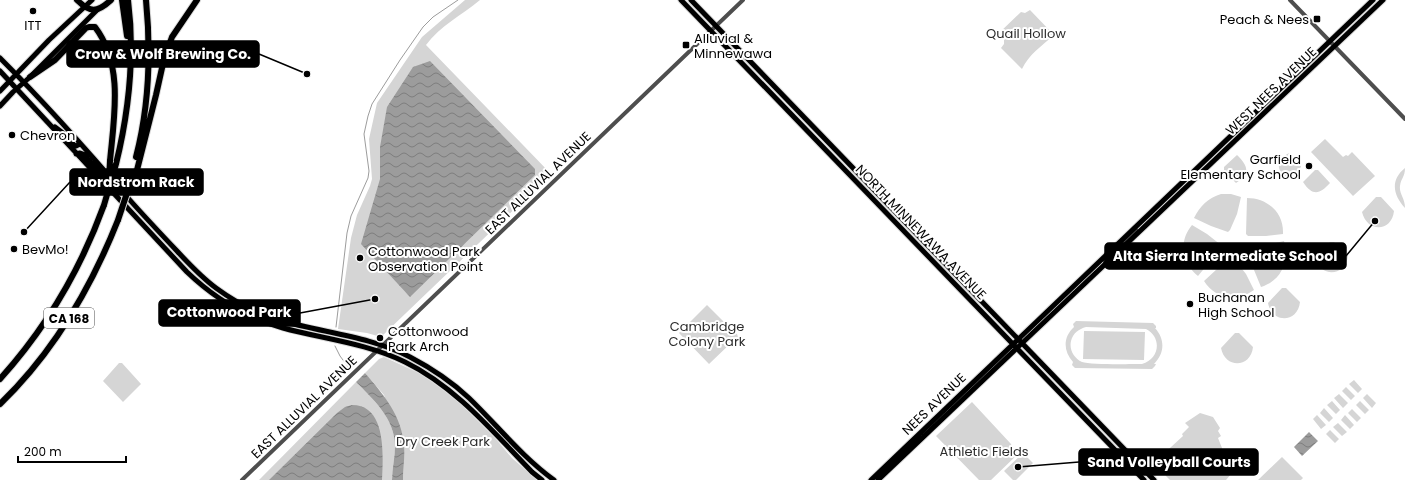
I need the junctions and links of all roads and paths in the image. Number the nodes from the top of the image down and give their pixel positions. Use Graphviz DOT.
graph roads {
  1 [pos="77,0"];
  2 [pos="92,0"];
  3 [pos="107,0"];
  4 [pos="111,0"];
  5 [pos="122,0"];
  6 [pos="146,0"];
  7 [pos="197,0"];
  8 [pos="682,0"];
  9 [pos="691,0"];
  10 [pos="743,0"];
  11 [pos="1290,0"];
  12 [pos="1373,0"];
  13 [pos="1383,0"];
  14 [pos="127,6"];
  15 [pos="84,7"];
  16 [pos="98,9"];
  17 [pos="716,26"];
  18 [pos="711,31"];
  19 [pos="1330,41"];
  20 [pos="1334,46"];
  21 [pos="0,58"];
  22 [pos="0,71"];
  23 [pos="16,74"];
  24 [pos="30,76"];
  25 [pos="9,81"];
  26 [pos="24,82"];
  27 [pos="17,89"];
  28 [pos="0,91"];
  29 [pos="0,106"];
  30 [pos="1405,119"];
  31 [pos="48,122"];
  32 [pos="80,144"];
  33 [pos="76,154"];
  34 [pos="113,162"];
  35 [pos="113,181"];
  36 [pos="130,184"];
  37 [pos="1148,214"];
  38 [pos="1105,265"];
  39 [pos="249,316"];
  40 [pos="288,322"];
  41 [pos="1018,339"];
  42 [pos="1013,343"];
  43 [pos="1022,343"];
  44 [pos="383,346"];
  45 [pos="1017,348"];
  46 [pos="378,351"];
  47 [pos="0,379"];
  48 [pos="465,403"];
  49 [pos="0,404"];
  50 [pos="1093,417"];
  51 [pos="1088,422"];
  52 [pos="504,434"];
  53 [pos="242,480"];
  54 [pos="542,480"];
  55 [pos="554,480"];
  56 [pos="871,480"];
  57 [pos="878,480"];
  58 [pos="1144,480"];
  59 [pos="1154,480"];
  1 -- 15 [label="highway"];
  2 -- 15 [label="main road"];
  3 -- 16 [label="main road"];
  4 -- 16 [label="highway"];
  5 -- 14 [label="highway"];
  6 -- 36 [label="highway, CA 168"];
  7 -- 36 [label="highway"];
  8 -- 18 [label="main road, NORTH MINNEWAWA AVENUE"];
  9 -- 17 [label="main road, NORTH MINNEWAWA AVENUE"];
  10 -- 17 [label="street, EAST ALLUVIAL AVENUE"];
  11 -- 19 [label="street"];
  12 -- 19 [label="main road, WEST NEES AVENUE"];
  13 -- 20 [label="main road, WEST NEES AVENUE"];
  14 -- 34 [label="highway, CA 168"];
  15 -- 16 [label="highway"];
  15 -- 23 [label="main road"];
  16 -- 24 [label="main road"];
  17 -- 18 [label="street, EAST ALLUVIAL AVENUE"];
  17 -- 41 [label="main road, NORTH MINNEWAWA AVENUE"];
  18 -- 42 [label="main road, NORTH MINNEWAWA AVENUE"];
  18 -- 44 [label="street, EAST ALLUVIAL AVENUE"];
  19 -- 20 [label="street"];
  19 -- 37 [label="main road, WEST NEES AVENUE"];
  20 -- 30 [label="street"];
  20 -- 38 [label="main road, WEST NEES AVENUE"];
  21 -- 23 [label="main road"];
  22 -- 25 [label="main road"];
  23 -- 25 [label="main road"];
  23 -- 26 [label="main road"];
  24 -- 26 [label="main road"];
  24 -- 34 [label="highway"];
  25 -- 27 [label="main road"];
  25 -- 28 [label="main road"];
  26 -- 27 [label="main road"];
  26 -- 32 [label="main road"];
  27 -- 29 [label="main road"];
  27 -- 31 [label="main road"];
  31 -- 32 [label="main road"];
  31 -- 33 [label="main road"];
  32 -- 35 [label="main road"];
  33 -- 35 [label="main road"];
  33 -- 39 [label="main road"];
  34 -- 47 [label="highway, CA 168, bridge"];
  35 -- 40 [label="main road"];
  36 -- 49 [label="highway, CA 168, bridge"];
  37 -- 38 [label="street"];
  37 -- 41 [label="main road, WEST NEES AVENUE"];
  38 -- 43 [label="main road, WEST NEES AVENUE"];
  39 -- 40 [label="main road"];
  39 -- 46 [label="main road"];
  40 -- 44 [label="main road"];
  41 -- 42 [label="main road, WEST NEES AVENUE"];
  41 -- 43 [label="main road, NORTH MINNEWAWA AVENUE"];
  42 -- 45 [label="main road, NORTH MINNEWAWA AVENUE"];
  42 -- 56 [label="main road, NEES AVENUE"];
  43 -- 45 [label="main road, WEST NEES AVENUE"];
  43 -- 50 [label="main road, NORTH MINNEWAWA AVENUE"];
  44 -- 46 [label="street, EAST ALLUVIAL AVENUE"];
  44 -- 52 [label="main road"];
  45 -- 51 [label="main road, NORTH MINNEWAWA AVENUE"];
  45 -- 57 [label="main road, NEES AVENUE"];
  46 -- 48 [label="main road"];
  46 -- 53 [label="street, EAST ALLUVIAL AVENUE"];
  48 -- 52 [label="main road"];
  48 -- 54 [label="main road"];
  50 -- 51 [label="main road"];
  50 -- 59 [label="main road, NORTH MINNEWAWA AVENUE"];
  51 -- 58 [label="main road, NORTH MINNEWAWA AVENUE"];
  52 -- 55 [label="main road"];
}
